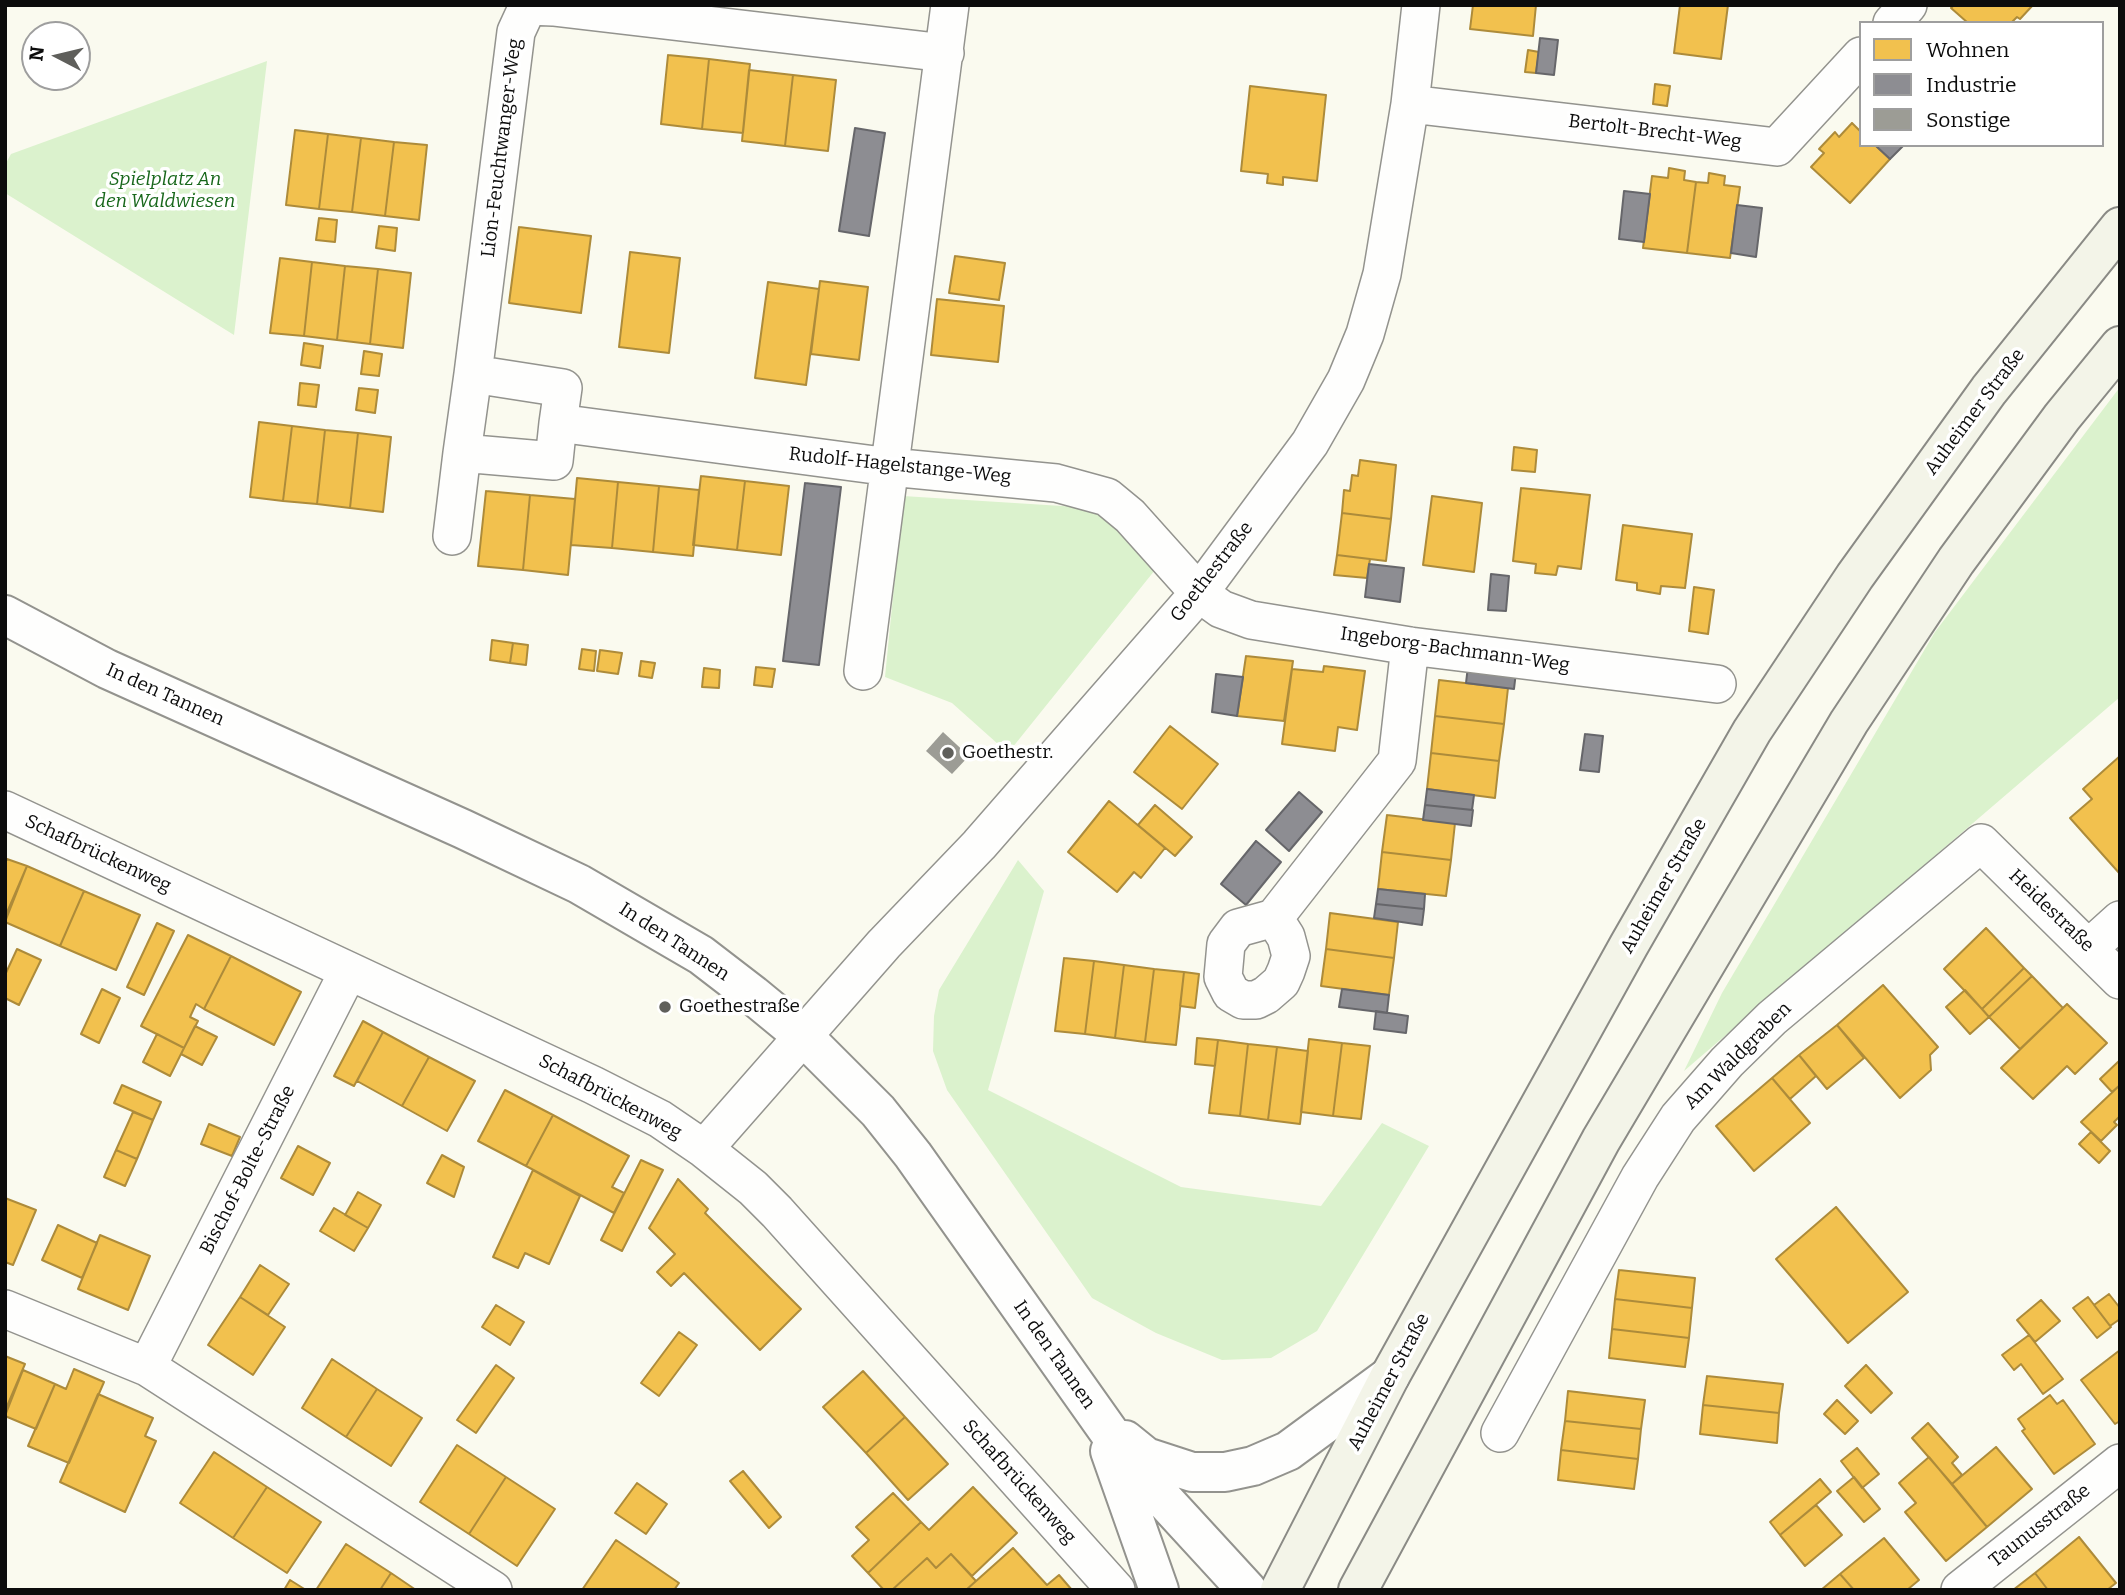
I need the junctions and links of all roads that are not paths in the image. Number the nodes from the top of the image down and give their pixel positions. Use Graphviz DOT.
graph roads {
  1 [pos="950,5"];
  2 [pos="1421,5"];
  3 [pos="1908,5"];
  4 [pos="1894,21"];
  5 [pos="944,53"];
  6 [pos="1859,59"];
  7 [pos="1410,104"];
  8 [pos="2120,227"];
  9 [pos="2120,346"];
  10 [pos="473,374"];
  11 [pos="558,422"];
  12 [pos="462,453"];
  13 [pos="890,467"];
  14 [pos="452,536"];
  15 [pos="1199,593"];
  16 [pos="5,615"];
  17 [pos="1410,646"];
  18 [pos="863,671"];
  19 [pos="1717,684"];
  20 [pos="5,810"];
  21 [pos="1980,844"];
  22 [pos="1275,918"];
  23 [pos="2120,920"];
  24 [pos="2089,947"];
  25 [pos="348,972"];
  26 [pos="2120,979"];
  27 [pos="804,1037"];
  28 [pos="704,1149"];
  29 [pos="5,1309"];
  30 [pos="147,1367"];
  31 [pos="1390,1377"];
  32 [pos="1097,1416"];
  33 [pos="1500,1433"];
  34 [pos="2120,1463"];
  35 [pos="493,1590"];
  36 [pos="1116,1590"];
  37 [pos="1159,1590"];
  38 [pos="1247,1590"];
  39 [pos="1280,1590"];
  40 [pos="1358,1590"];
  41 [pos="1960,1590"];
  1 -- 5 [label="street"];
  2 -- 7 [label="street, Goethestraße"];
  3 -- 4 [label="street"];
  5 -- 10 [label="street, Lion-Feuchtwanger-Weg"];
  5 -- 13 [label="street"];
  6 -- 7 [label="street, Bertolt-Brecht-Weg"];
  7 -- 15 [label="street, Goethestraße"];
  8 -- 31 [label="main road, Auheimer Straße"];
  9 -- 40 [label="main road"];
  10 -- 11 [label="street"];
  10 -- 12 [label="street"];
  11 -- 12 [label="street"];
  11 -- 13 [label="street, Rudolf-Hagelstange-Weg"];
  12 -- 14 [label="street"];
  13 -- 15 [label="street, Rudolf-Hagelstange-Weg"];
  13 -- 18 [label="street"];
  15 -- 17 [label="street, Ingeborg-Bachmann-Weg"];
  15 -- 27 [label="street, Goethestraße"];
  16 -- 27 [label="street, In den Tannen"];
  17 -- 19 [label="street, Ingeborg-Bachmann-Weg"];
  17 -- 22 [label="street"];
  20 -- 25 [label="street, Schafbrückenweg"];
  21 -- 24 [label="street, Heidestraße"];
  21 -- 33 [label="street, Am Waldgraben"];
  23 -- 24 [label="street"];
  24 -- 26 [label="street, Heidestraße"];
  25 -- 28 [label="street, Schafbrückenweg"];
  25 -- 30 [label="street, Bischof-Bolte-Straße"];
  27 -- 28 [label="street, Goethestraße"];
  27 -- 32 [label="street, In den Tannen"];
  28 -- 36 [label="street, Schafbrückenweg"];
  29 -- 30 [label="street"];
  30 -- 35 [label="street"];
  31 -- 32 [label="street"];
  31 -- 39 [label="main road, Auheimer Straße"];
  32 -- 37 [label="street"];
  32 -- 38 [label="street, In den Tannen"];
  34 -- 41 [label="street, Taunusstraße"];
}
